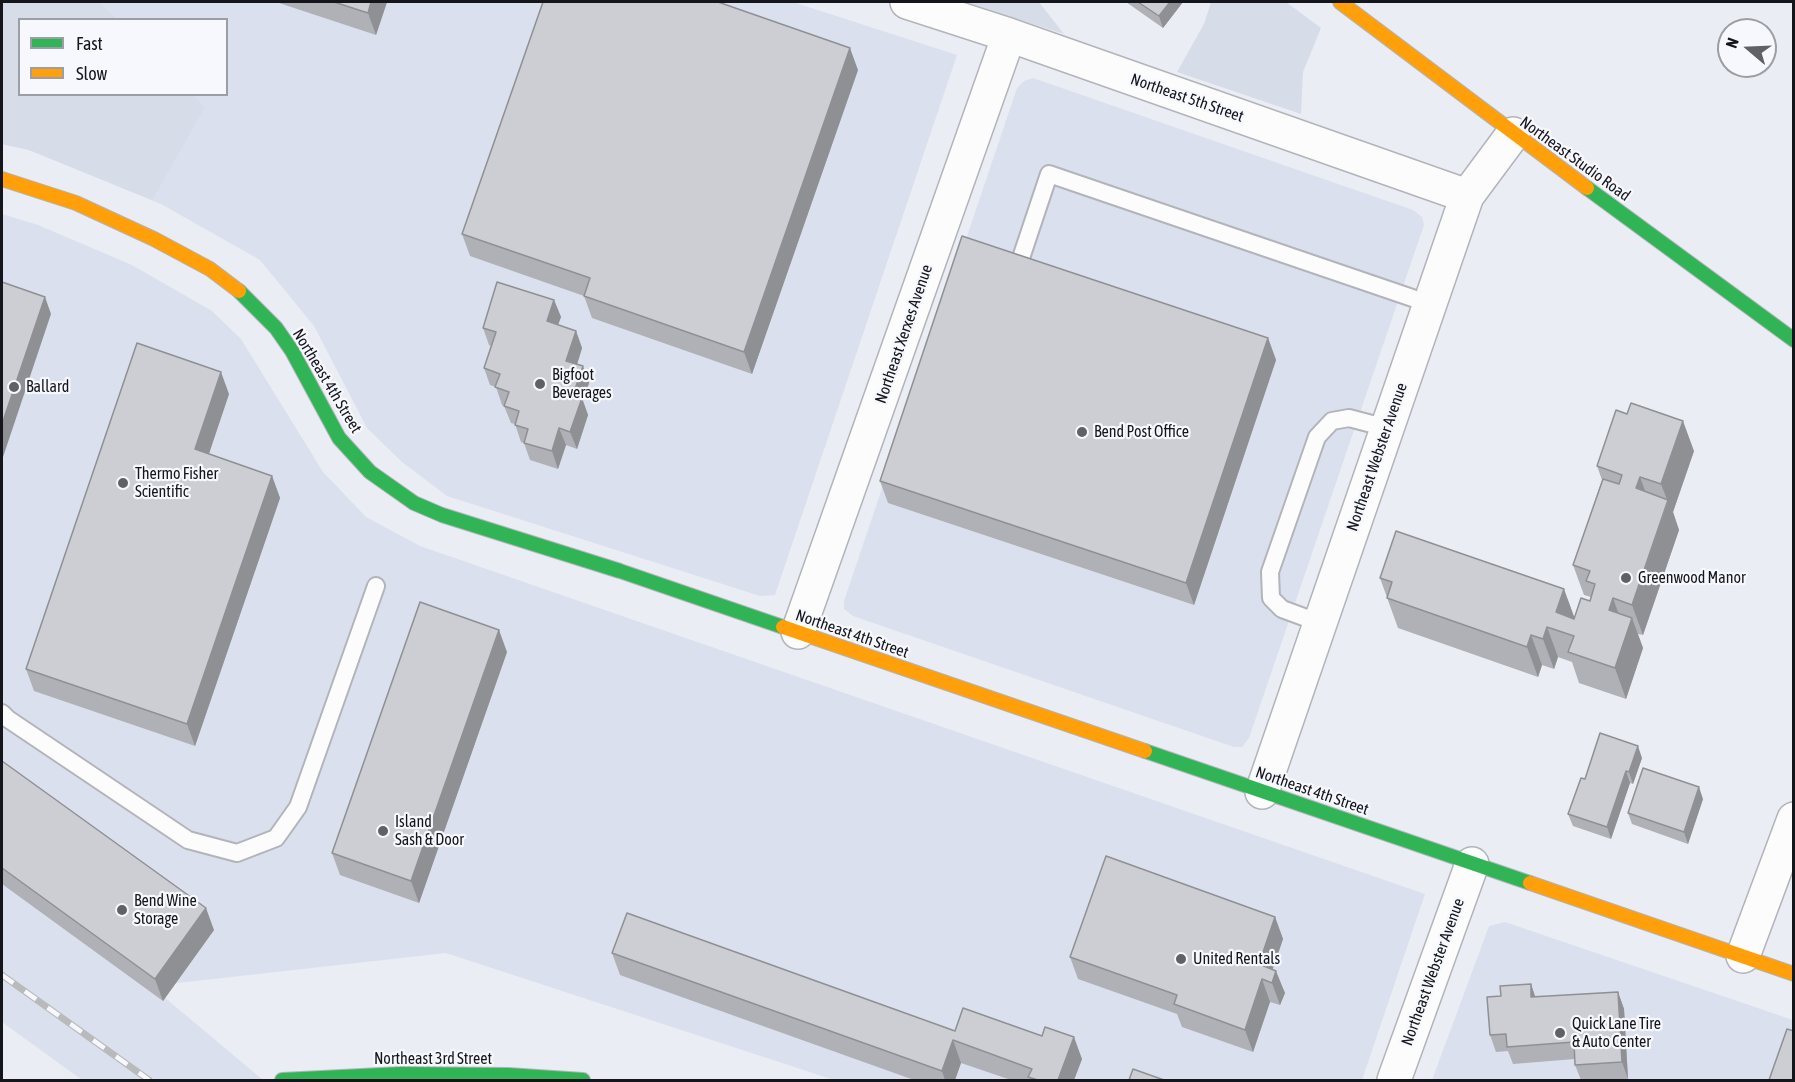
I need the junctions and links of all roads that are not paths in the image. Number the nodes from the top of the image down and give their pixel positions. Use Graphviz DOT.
graph roads {
  1 [pos="907,2"];
  2 [pos="1340,2"];
  3 [pos="1009,35"];
  4 [pos="1513,134"];
  5 [pos="2,179"];
  6 [pos="1467,196"];
  7 [pos="1016,273"];
  8 [pos="1430,303"];
  9 [pos="1794,340"];
  10 [pos="1387,428"];
  11 [pos="376,586"];
  12 [pos="1320,623"];
  13 [pos="798,632"];
  14 [pos="2,713"];
  15 [pos="1262,792"];
  16 [pos="1794,819"];
  17 [pos="1472,864"];
  18 [pos="1743,956"];
  19 [pos="1794,974"];
  20 [pos="282,1080"];
  21 [pos="584,1080"];
  22 [pos="1394,1080"];
  1 -- 3 [label="street, Northeast 5th Street"];
  2 -- 4 [label="street, Northeast Studio Road"];
  3 -- 6 [label="street, Northeast 5th Street"];
  3 -- 13 [label="street, Northeast Xerxes Avenue"];
  4 -- 6 [label="street, Northeast Webster Avenue"];
  4 -- 9 [label="street, Northeast Studio Road"];
  5 -- 13 [label="street, Northeast 4th Street"];
  6 -- 8 [label="street, Northeast Webster Avenue"];
  7 -- 8 [label="lane"];
  8 -- 10 [label="street, Northeast Webster Avenue"];
  10 -- 12 [label="street, Northeast Webster Avenue"];
  10 -- 12 [label="lane"];
  11 -- 14 [label="lane"];
  12 -- 15 [label="street, Northeast Webster Avenue"];
  13 -- 15 [label="street, Northeast 4th Street"];
  15 -- 17 [label="street, Northeast 4th Street"];
  16 -- 18 [label="street"];
  17 -- 18 [label="street, Northeast 4th Street"];
  17 -- 22 [label="street, Northeast Webster Avenue"];
  18 -- 19 [label="street, Northeast 4th Street"];
  20 -- 21 [label="street, Northeast 3rd Street"];
}
